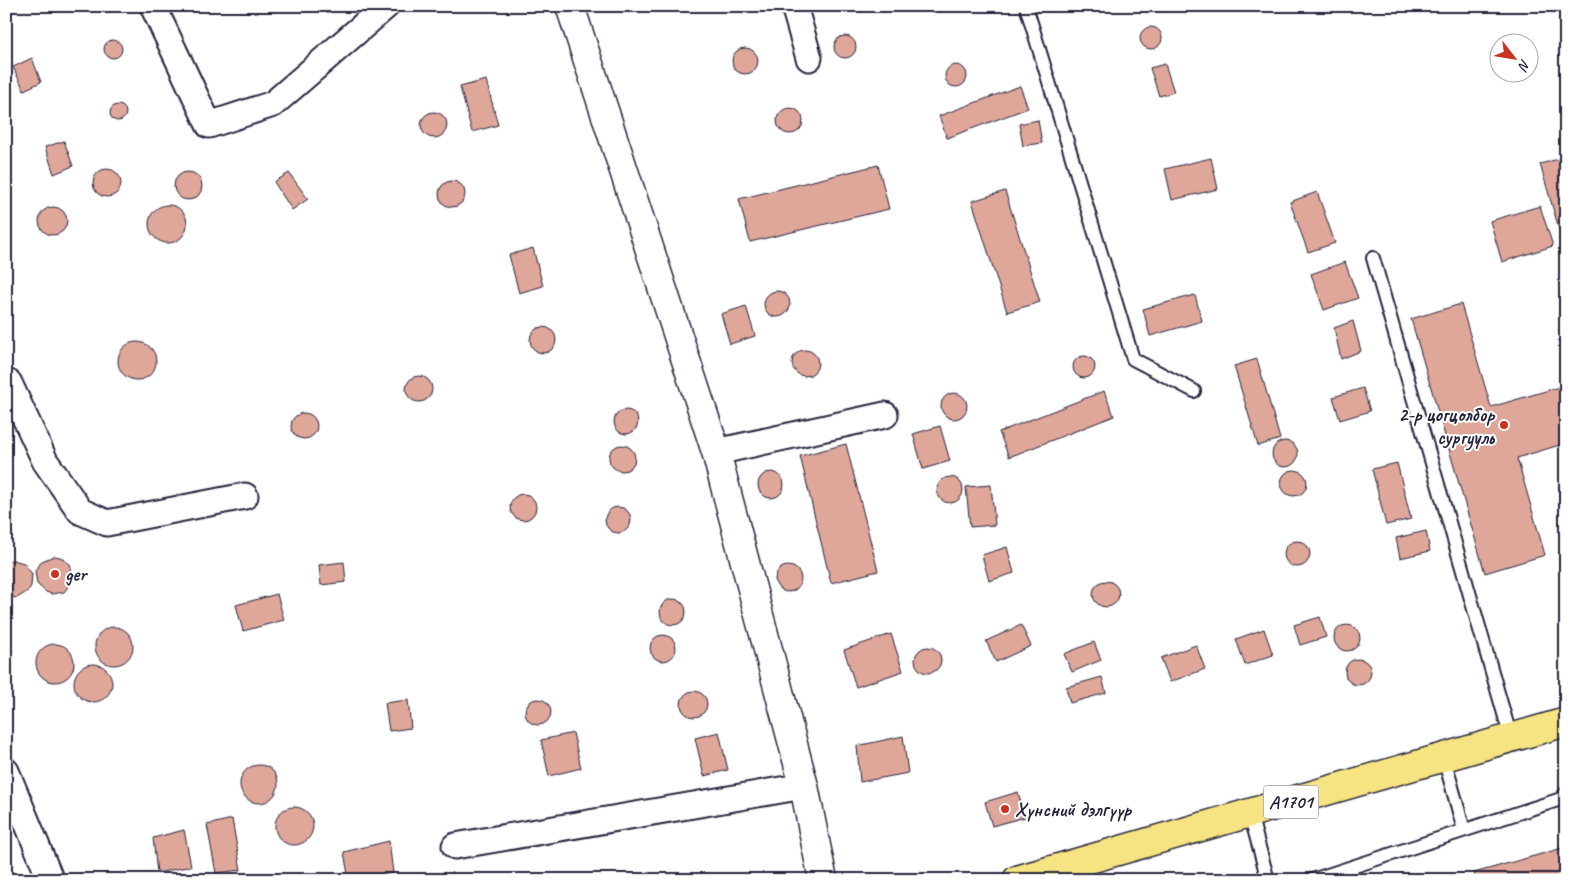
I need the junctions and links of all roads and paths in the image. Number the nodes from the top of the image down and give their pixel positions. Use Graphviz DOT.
graph roads {
  1 [pos="153,6"];
  2 [pos="386,6"];
  3 [pos="570,6"];
  4 [pos="794,6"];
  5 [pos="1026,6"];
  6 [pos="809,58"];
  7 [pos="1373,258"];
  8 [pos="7,381"];
  9 [pos="1194,391"];
  10 [pos="885,415"];
  11 [pos="716,452"];
  12 [pos="245,496"];
  13 [pos="1566,722"];
  14 [pos="1511,738"];
  15 [pos="1444,758"];
  16 [pos="6,771"];
  17 [pos="804,786"];
  18 [pos="1566,793"];
  19 [pos="1250,814"];
  20 [pos="1464,830"];
  21 [pos="455,846"];
  22 [pos="49,880"];
  23 [pos="823,880"];
  24 [pos="1017,880"];
  25 [pos="1268,880"];
  26 [pos="1312,880"];
  1 -- 2 [label="street"];
  3 -- 11 [label="street"];
  4 -- 6 [label="street"];
  5 -- 9 [label="lane"];
  7 -- 14 [label="lane"];
  8 -- 12 [label="street"];
  10 -- 11 [label="street"];
  11 -- 17 [label="street"];
  13 -- 14 [label="main road, A1701"];
  14 -- 15 [label="main road, A1701"];
  15 -- 19 [label="main road, A1701"];
  15 -- 20 [label="lane"];
  16 -- 22 [label="street"];
  17 -- 21 [label="street"];
  17 -- 23 [label="street"];
  18 -- 20 [label="lane"];
  19 -- 24 [label="main road, A1701"];
  19 -- 25 [label="lane"];
  20 -- 26 [label="lane"];
}
